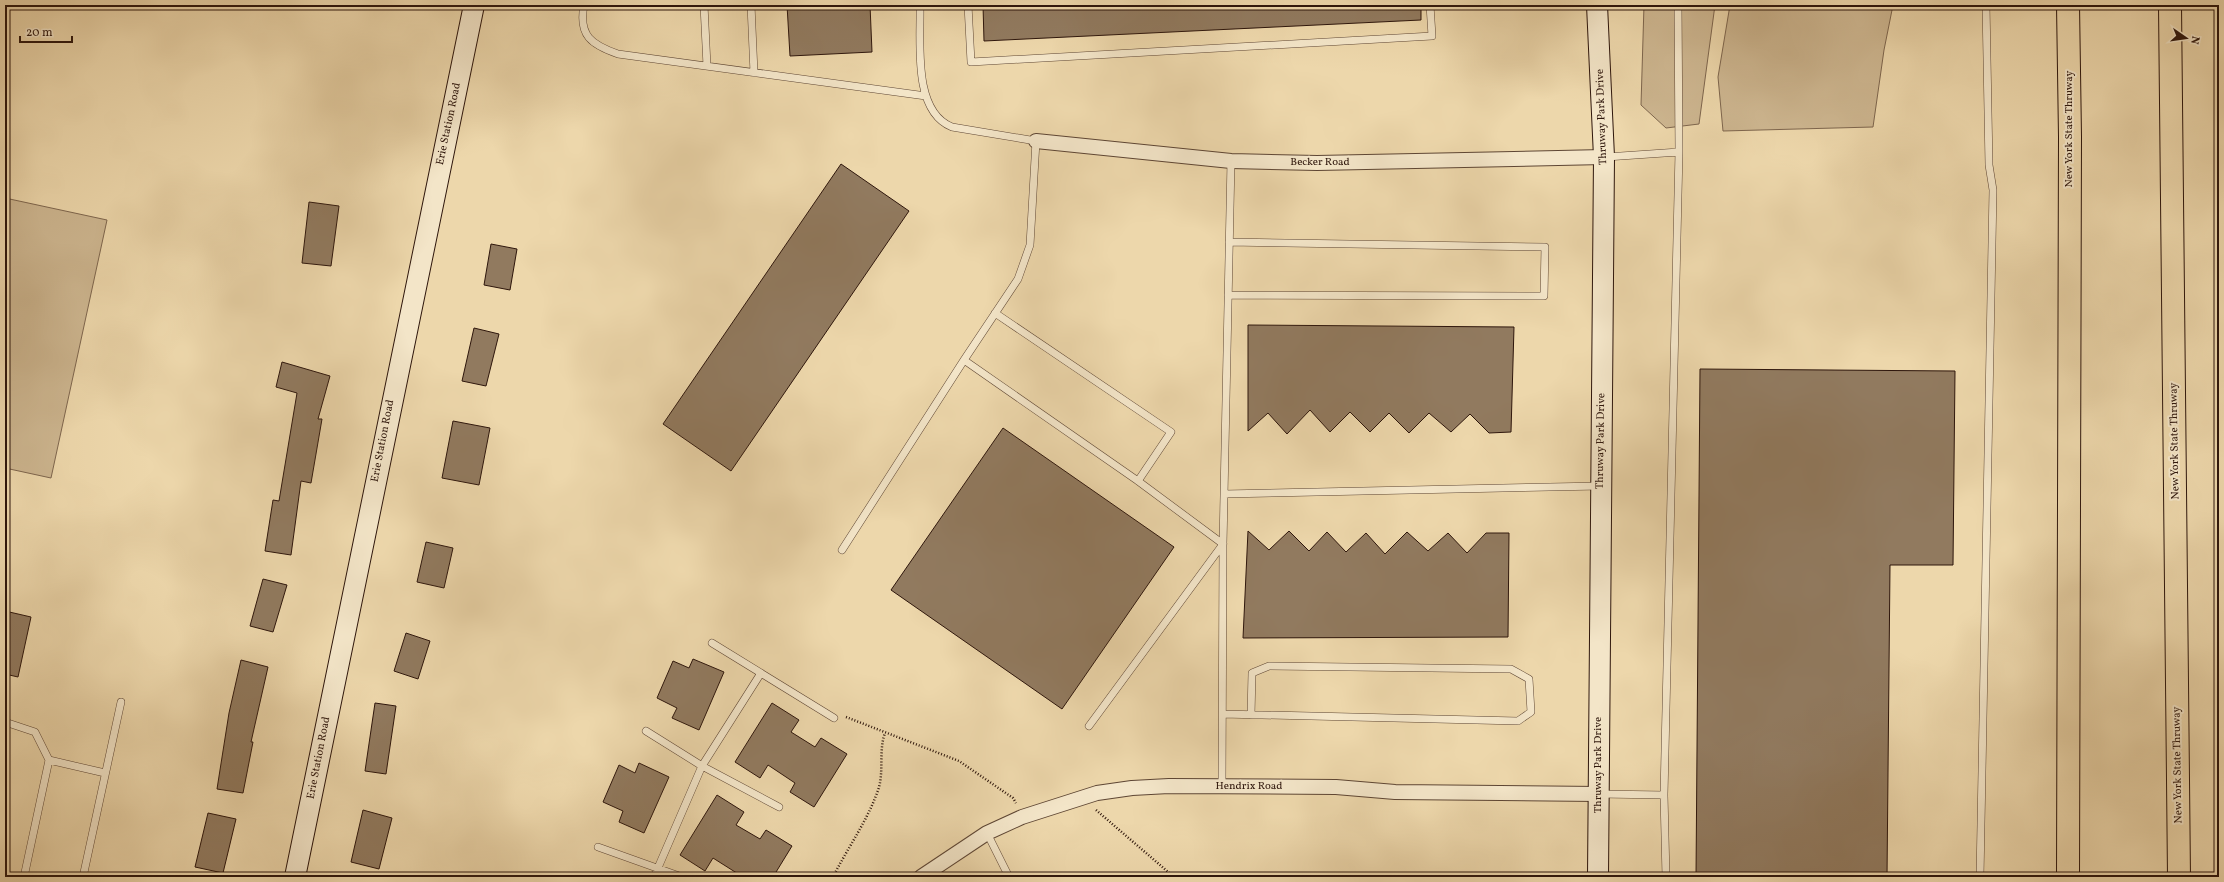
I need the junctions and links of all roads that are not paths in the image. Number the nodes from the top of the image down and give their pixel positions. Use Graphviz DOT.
graph roads {
  1 [pos="474,5"];
  2 [pos="584,5"];
  3 [pos="704,5"];
  4 [pos="751,5"];
  5 [pos="920,5"];
  6 [pos="968,5"];
  7 [pos="1430,5"];
  8 [pos="1597,5"];
  9 [pos="1678,5"];
  10 [pos="1986,5"];
  11 [pos="2068,5"];
  12 [pos="2170,5"];
  13 [pos="707,66"];
  14 [pos="754,73"];
  15 [pos="926,96"];
  16 [pos="1036,140"];
  17 [pos="1679,152"];
  18 [pos="1604,157"];
  19 [pos="1231,161"];
  20 [pos="1229,242"];
  21 [pos="1228,295"];
  22 [pos="995,313"];
  23 [pos="964,360"];
  24 [pos="1138,481"];
  25 [pos="1600,486"];
  26 [pos="1224,494"];
  27 [pos="1223,544"];
  28 [pos="842,550"];
  29 [pos="712,643"];
  30 [pos="761,673"];
  31 [pos="120,702"];
  32 [pos="1223,714"];
  33 [pos="1251,715"];
  34 [pos="834,718"];
  35 [pos="5,722"];
  36 [pos="1089,726"];
  37 [pos="646,731"];
  38 [pos="49,760"];
  39 [pos="702,766"];
  40 [pos="105,773"];
  41 [pos="1222,786"];
  42 [pos="1598,794"];
  43 [pos="1664,795"];
  44 [pos="779,807"];
  45 [pos="987,833"];
  46 [pos="598,847"];
  47 [pos="656,868"];
  48 [pos="24,877"];
  49 [pos="83,877"];
  50 [pos="294,877"];
  51 [pos="654,877"];
  52 [pos="682,877"];
  53 [pos="921,877"];
  54 [pos="1009,877"];
  55 [pos="1598,877"];
  56 [pos="1666,877"];
  57 [pos="1980,877"];
  58 [pos="2068,877"];
  59 [pos="2179,877"];
  1 -- 50 [label="main road, Erie Station Road"];
  2 -- 13 [label="lane"];
  3 -- 13 [label="lane"];
  4 -- 14 [label="lane"];
  5 -- 15 [label="lane"];
  6 -- 7 [label="lane"];
  8 -- 18 [label="main road, Thruway Park Drive"];
  9 -- 17 [label="lane"];
  10 -- 57 [label="lane"];
  11 -- 58 [label="highway, New York State Thruway"];
  12 -- 59 [label="highway, New York State Thruway"];
  13 -- 14 [label="lane"];
  14 -- 15 [label="lane"];
  15 -- 16 [label="lane"];
  16 -- 19 [label="street, Becker Road"];
  16 -- 22 [label="lane"];
  17 -- 18 [label="lane"];
  17 -- 43 [label="lane"];
  18 -- 19 [label="street, Becker Road"];
  18 -- 25 [label="main road, Thruway Park Drive"];
  19 -- 20 [label="lane"];
  20 -- 21 [label="lane"];
  20 -- 21 [label="lane"];
  21 -- 26 [label="lane"];
  22 -- 23 [label="lane"];
  22 -- 24 [label="lane"];
  23 -- 24 [label="lane"];
  23 -- 28 [label="lane"];
  24 -- 27 [label="lane"];
  25 -- 26 [label="lane"];
  25 -- 42 [label="main road, Thruway Park Drive"];
  26 -- 27 [label="lane"];
  27 -- 32 [label="lane"];
  27 -- 36 [label="lane"];
  29 -- 30 [label="lane"];
  30 -- 34 [label="lane"];
  30 -- 39 [label="lane"];
  31 -- 40 [label="lane"];
  32 -- 33 [label="lane"];
  32 -- 41 [label="lane"];
  33 -- 33 [label="lane"];
  35 -- 38 [label="lane"];
  37 -- 39 [label="lane"];
  38 -- 40 [label="lane"];
  38 -- 48 [label="lane"];
  39 -- 44 [label="lane"];
  39 -- 47 [label="lane"];
  40 -- 49 [label="lane"];
  41 -- 42 [label="street, Hendrix Road"];
  41 -- 45 [label="street, Hendrix Road"];
  42 -- 43 [label="lane"];
  42 -- 55 [label="main road, Thruway Park Drive"];
  43 -- 56 [label="lane"];
  45 -- 53 [label="street, Hendrix Road"];
  45 -- 54 [label="lane"];
  46 -- 47 [label="lane"];
  47 -- 51 [label="lane"];
  47 -- 52 [label="lane"];
}
